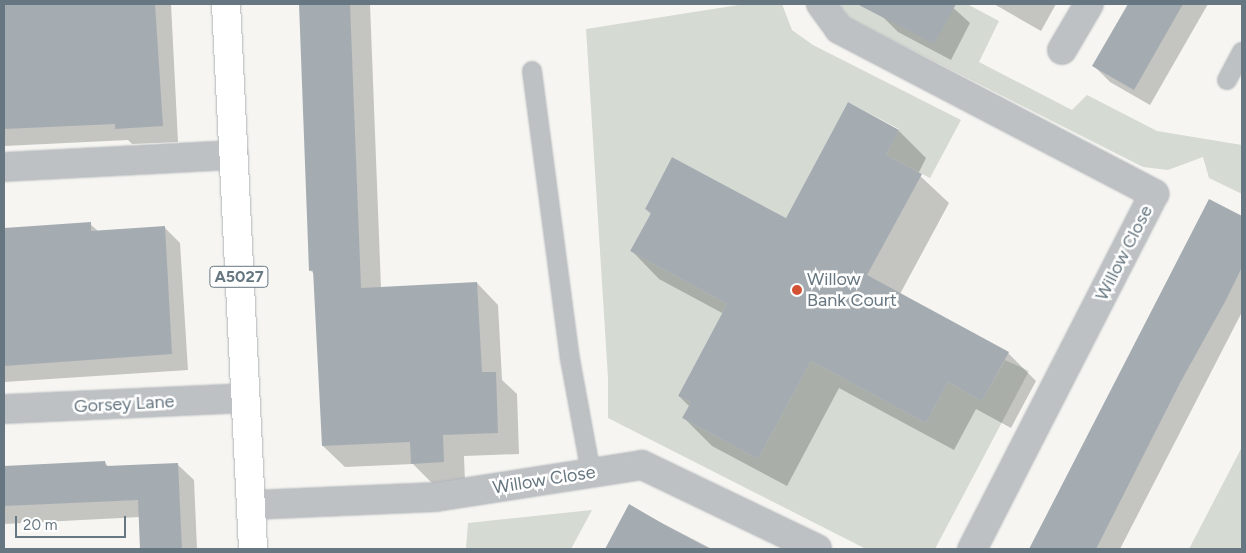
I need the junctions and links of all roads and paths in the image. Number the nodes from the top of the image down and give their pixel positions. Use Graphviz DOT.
graph roads {
  1 [pos="226,4"];
  2 [pos="821,4"];
  3 [pos="1089,4"];
  4 [pos="1062,50"];
  5 [pos="1242,52"];
  6 [pos="532,71"];
  7 [pos="1227,80"];
  8 [pos="234,155"];
  9 [pos="4,167"];
  10 [pos="245,398"];
  11 [pos="4,409"];
  12 [pos="591,472"];
  13 [pos="252,505"];
  14 [pos="253,549"];
  15 [pos="817,549"];
  16 [pos="972,549"];
  1 -- 8 [label="main road, A5027"];
  2 -- 16 [label="street, Willow Close"];
  3 -- 4 [label="street"];
  5 -- 7 [label="lane"];
  6 -- 12 [label="lane"];
  8 -- 9 [label="street"];
  8 -- 10 [label="main road, A5027"];
  10 -- 11 [label="street, Gorsey Lane"];
  10 -- 13 [label="main road, A5027"];
  12 -- 13 [label="street, Willow Close"];
  12 -- 15 [label="street, Willow Close"];
  13 -- 14 [label="main road, A5027"];
}
